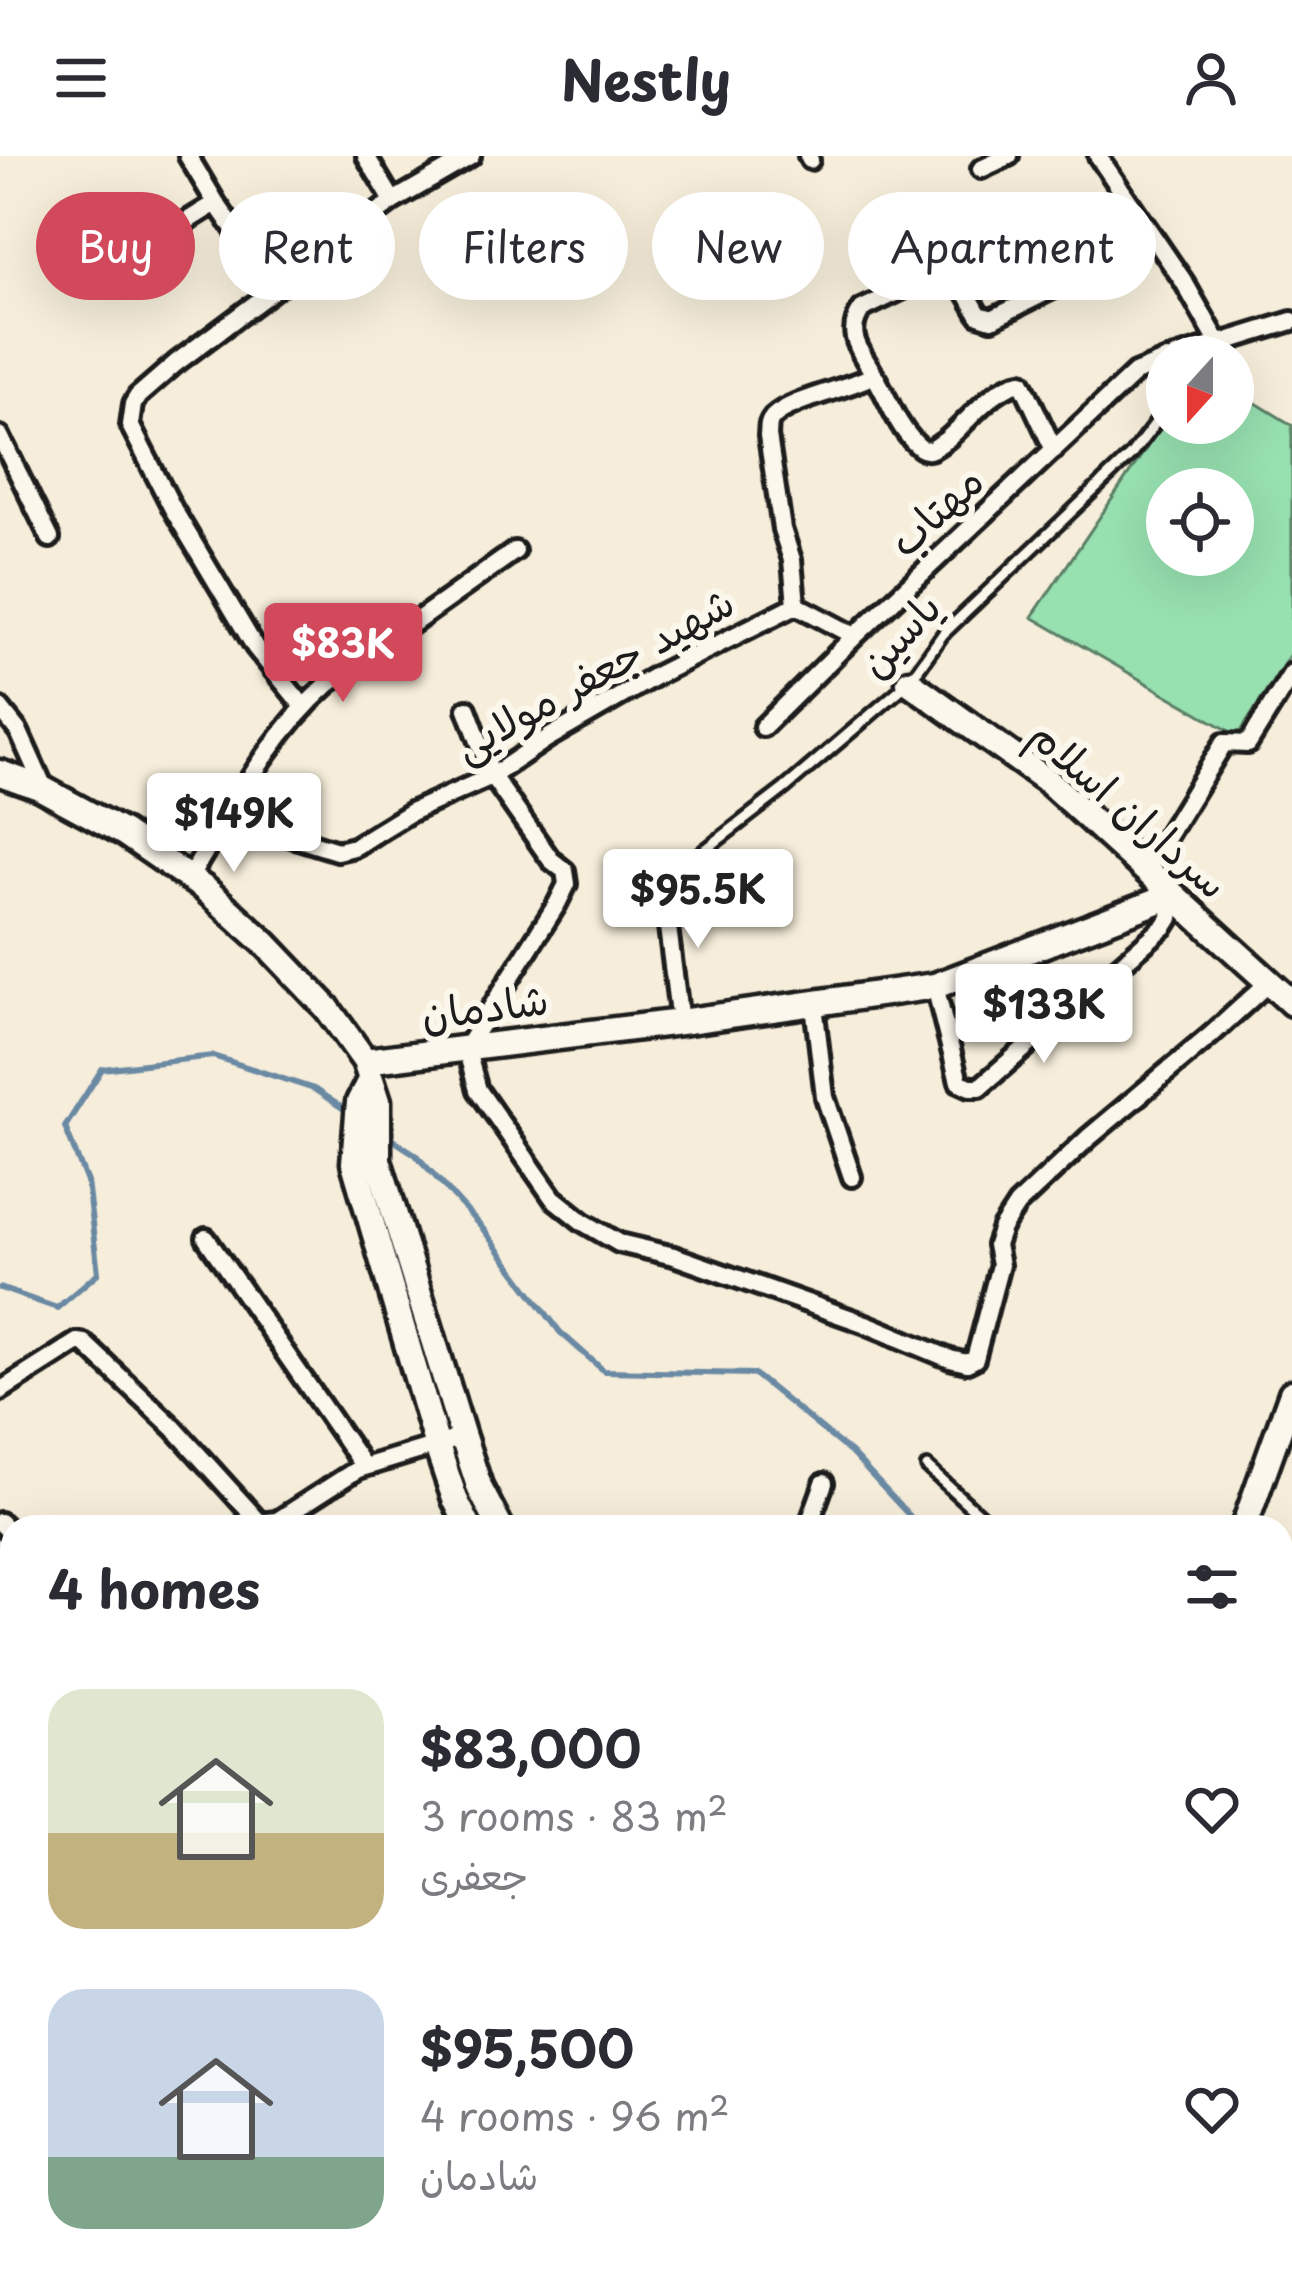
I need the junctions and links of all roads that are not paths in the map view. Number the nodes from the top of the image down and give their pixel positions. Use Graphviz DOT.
graph roads {
  1 [pos="188,156"];
  2 [pos="367,156"];
  3 [pos="471,156"];
  4 [pos="1010,156"];
  5 [pos="1098,156"];
  6 [pos="981,169"];
  7 [pos="388,192"];
  8 [pos="1122,192"];
  9 [pos="395,200"];
  10 [pos="216,203"];
  11 [pos="219,207"];
  12 [pos="195,216"];
  13 [pos="1156,242"];
  14 [pos="260,300"];
  15 [pos="881,300"];
  16 [pos="970,300"];
  17 [pos="1031,300"];
  18 [pos="1292,321"];
  19 [pos="1202,336"];
  20 [pos="1248,336"];
  21 [pos="1146,369"];
  22 [pos="874,375"];
  23 [pos="1146,435"];
  24 [pos="0,436"];
  25 [pos="1054,449"];
  26 [pos="19,475"];
  27 [pos="0,485"];
  28 [pos="50,538"];
  29 [pos="515,551"];
  30 [pos="796,605"];
  31 [pos="855,636"];
  32 [pos="1292,673"];
  33 [pos="908,682"];
  34 [pos="304,706"];
  35 [pos="0,708"];
  36 [pos="467,709"];
  37 [pos="763,727"];
  38 [pos="0,773"];
  39 [pos="492,776"];
  40 [pos="45,790"];
  41 [pos="228,817"];
  42 [pos="1145,872"];
  43 [pos="189,878"];
  44 [pos="663,887"];
  45 [pos="1171,896"];
  46 [pos="1268,983"];
  47 [pos="934,986"];
  48 [pos="1292,1003"];
  49 [pos="814,1004"];
  50 [pos="680,1022"];
  51 [pos="466,1048"];
  52 [pos="368,1086"];
  53 [pos="366,1161"];
  54 [pos="852,1177"];
  55 [pos="206,1238"];
  56 [pos="0,1391"];
  57 [pos="1292,1393"];
  58 [pos="463,1438"];
  59 [pos="437,1446"];
  60 [pos="364,1467"];
  61 [pos="927,1467"];
  62 [pos="824,1483"];
  63 [pos="253,1515"];
  64 [pos="287,1515"];
  65 [pos="463,1515"];
  66 [pos="494,1515"];
  67 [pos="812,1515"];
  68 [pos="980,1515"];
  69 [pos="1249,1515"];
  1 -- 10 [label="street"];
  2 -- 7 [label="street"];
  3 -- 9 [label="street"];
  4 -- 6 [label="street"];
  5 -- 8 [label="street"];
  10 -- 11 [label="street"];
  10 -- 12 [label="street"];
  13 -- 19 [label="street"];
  14 -- 34 [label="street"];
  15 -- 22 [label="street"];
  16 -- 17 [label="street"];
  18 -- 20 [label="street"];
  21 -- 25 [label="street, مهتاب"];
  22 -- 25 [label="street"];
  22 -- 30 [label="street"];
  23 -- 33 [label="lane, یاسین"];
  24 -- 26 [label="street"];
  25 -- 31 [label="street, مهتاب"];
  26 -- 27 [label="street"];
  26 -- 28 [label="street"];
  29 -- 34 [label="street"];
  30 -- 31 [label="street"];
  30 -- 39 [label="street, شهید جعفر مولایی"];
  31 -- 37 [label="street, مهتاب"];
  32 -- 42 [label="street"];
  33 -- 42 [label="street, سرداران اسلام"];
  33 -- 44 [label="lane, یاسین"];
  34 -- 41 [label="street"];
  35 -- 40 [label="street"];
  36 -- 39 [label="street"];
  38 -- 40 [label="street"];
  39 -- 41 [label="street, شهید جعفر مولایی"];
  39 -- 51 [label="street"];
  40 -- 43 [label="street"];
  41 -- 43 [label="street"];
  42 -- 45 [label="street, سرداران اسلام"];
  43 -- 52 [label="street"];
  44 -- 50 [label="street"];
  45 -- 46 [label="street, سرداران اسلام"];
  45 -- 47 [label="street, شادمان"];
  45 -- 47 [label="street"];
  46 -- 48 [label="street, سرداران اسلام"];
  46 -- 51 [label="street"];
  47 -- 49 [label="street, شادمان"];
  49 -- 50 [label="street, شادمان"];
  49 -- 54 [label="street"];
  50 -- 51 [label="street, شادمان"];
  51 -- 52 [label="street, شادمان"];
  52 -- 53 [label="street"];
  53 -- 58 [label="street"];
  53 -- 59 [label="street"];
  55 -- 60 [label="street"];
  56 -- 63 [label="street"];
  57 -- 69 [label="street"];
  58 -- 59 [label="street"];
  58 -- 66 [label="street"];
  59 -- 60 [label="street"];
  59 -- 65 [label="street"];
  60 -- 64 [label="street"];
  61 -- 68 [label="lane"];
  62 -- 67 [label="street"];
}
